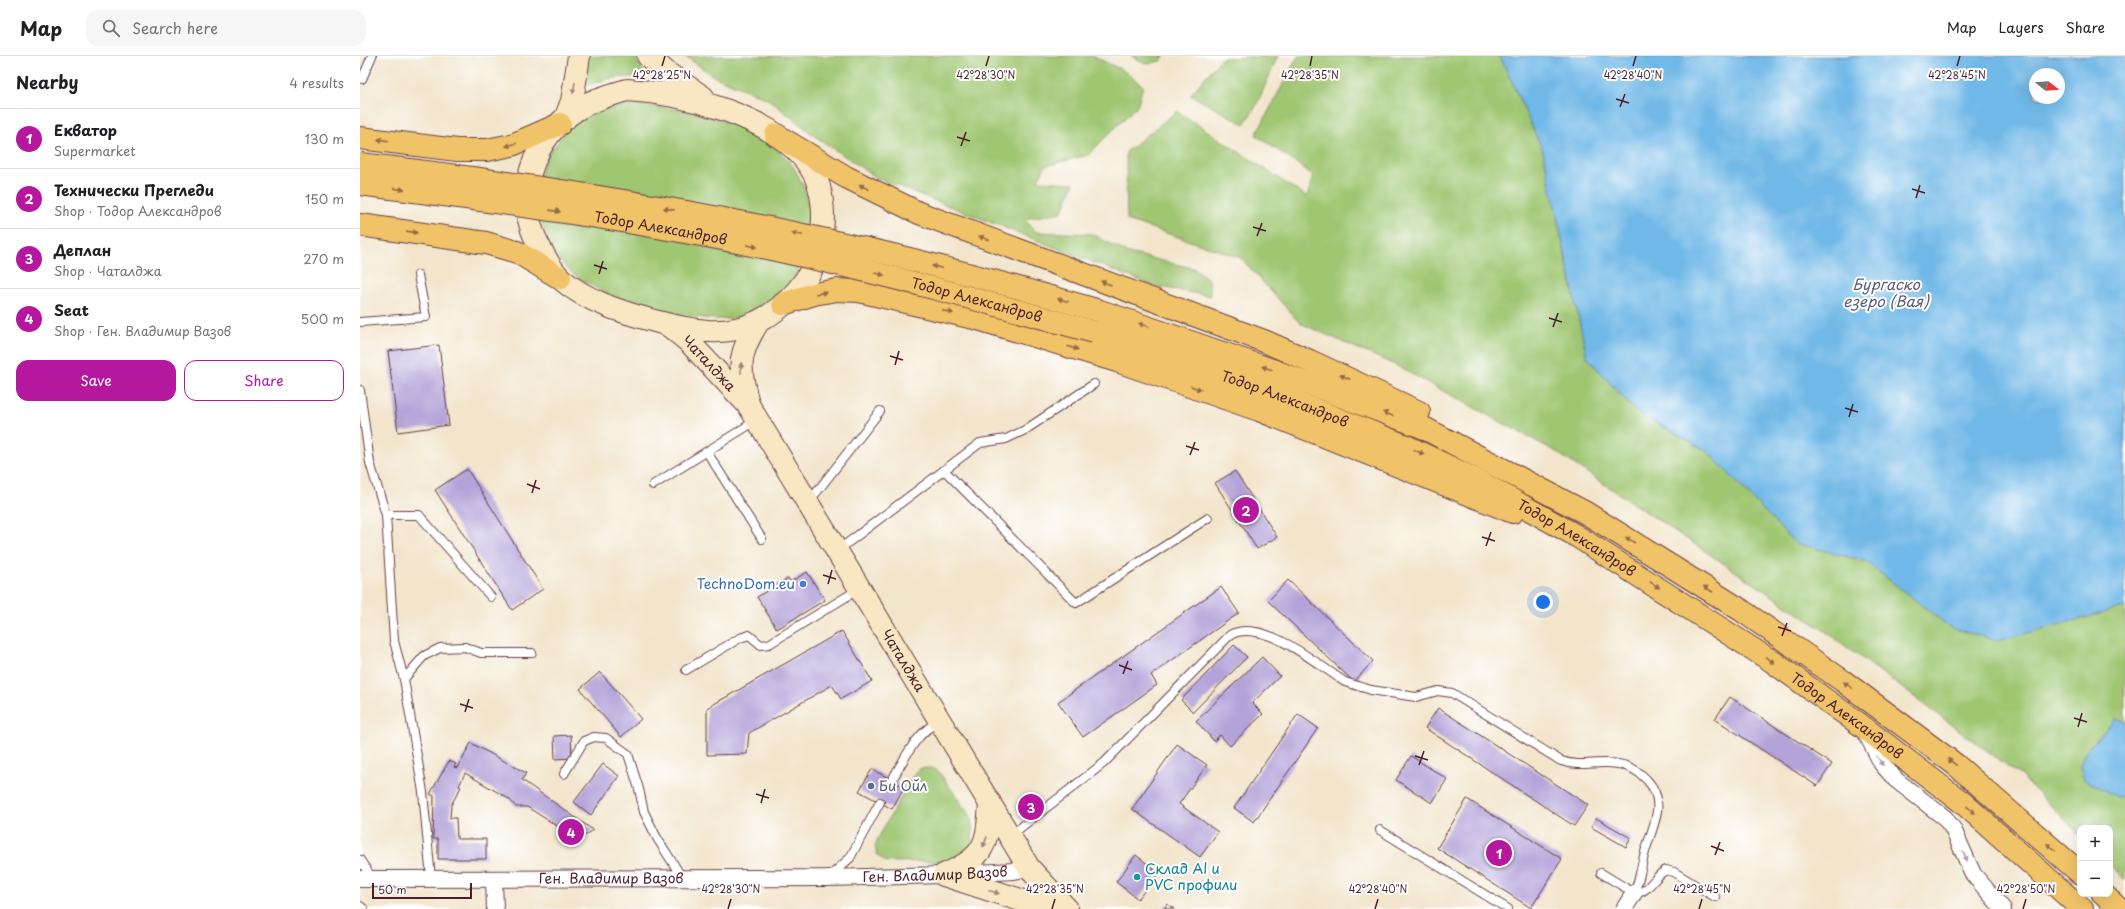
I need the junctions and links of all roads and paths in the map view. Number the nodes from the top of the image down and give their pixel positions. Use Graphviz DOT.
graph roads {
  1 [pos="372,56"];
  2 [pos="580,56"];
  3 [pos="648,56"];
  4 [pos="362,79"];
  5 [pos="721,108"];
  6 [pos="562,122"];
  7 [pos="776,135"];
  8 [pos="360,138"];
  9 [pos="360,164"];
  10 [pos="360,184"];
  11 [pos="360,225"];
  12 [pos="418,275"];
  13 [pos="560,278"];
  14 [pos="784,304"];
  15 [pos="759,321"];
  16 [pos="360,322"];
  17 [pos="666,324"];
  18 [pos="1094,384"];
  19 [pos="360,390"];
  20 [pos="880,411"];
  21 [pos="753,413"];
  22 [pos="707,452"];
  23 [pos="944,470"];
  24 [pos="652,485"];
  25 [pos="808,504"];
  26 [pos="1586,513"];
  27 [pos="386,516"];
  28 [pos="1208,518"];
  29 [pos="1575,535"];
  30 [pos="762,539"];
  31 [pos="837,552"];
  32 [pos="859,589"];
  33 [pos="491,597"];
  34 [pos="532,653"];
  35 [pos="686,670"];
  36 [pos="404,679"];
  37 [pos="940,721"];
  38 [pos="1862,726"];
  39 [pos="564,774"];
  40 [pos="892,780"];
  41 [pos="880,802"];
  42 [pos="990,803"];
  43 [pos="1380,830"];
  44 [pos="1010,836"];
  45 [pos="360,860"];
  46 [pos="1030,868"];
  47 [pos="2077,870"];
  48 [pos="1601,873"];
  49 [pos="944,876"];
  50 [pos="366,878"];
  51 [pos="827,878"];
  52 [pos="431,879"];
  53 [pos="494,879"];
  54 [pos="683,879"];
  55 [pos="1634,893"];
  56 [pos="1715,897"];
  57 [pos="2106,897"];
  58 [pos="360,906"];
  59 [pos="364,909"];
  60 [pos="494,909"];
  61 [pos="1048,909"];
  62 [pos="1067,909"];
  63 [pos="1508,909"];
  64 [pos="1624,909"];
  65 [pos="2003,909"];
  66 [pos="2082,909"];
  67 [pos="2119,909"];
  1 -- 4 [label="lane"];
  2 -- 6 [label="main road, one-way"];
  3 -- 5 [label="main road"];
  5 -- 6 [label="main road"];
  5 -- 7 [label="main road"];
  6 -- 8 [label="highway, one-way"];
  6 -- 13 [label="main road"];
  7 -- 14 [label="main road"];
  26 -- 7 [label="highway, one-way"];
  26 -- 9 [label="highway, Тодор Александров, one-way, bridge"];
  10 -- 29 [label="highway, Тодор Александров, one-way, bridge"];
  11 -- 13 [label="highway, one-way"];
  12 -- 16 [label="lane"];
  13 -- 17 [label="main road"];
  14 -- 15 [label="main road"];
  14 -- 29 [label="highway, one-way"];
  15 -- 17 [label="main road"];
  21 -- 15 [label="main road, Чаталджа, one-way"];
  17 -- 21 [label="main road, Чаталджа"];
  18 -- 23 [label="lane"];
  19 -- 27 [label="lane"];
  20 -- 25 [label="lane"];
  21 -- 22 [label="lane"];
  21 -- 25 [label="main road, Чаталджа"];
  22 -- 24 [label="lane"];
  22 -- 30 [label="lane"];
  23 -- 28 [label="lane"];
  23 -- 31 [label="lane"];
  25 -- 31 [label="main road, Чаталджа"];
  47 -- 26 [label="highway, Тодор Александров, one-way"];
  27 -- 33 [label="lane"];
  27 -- 36 [label="lane"];
  29 -- 38 [label="highway, Тодор Александров, one-way"];
  31 -- 32 [label="main road, Чаталджа"];
  32 -- 35 [label="lane"];
  32 -- 37 [label="main road, Чаталджа"];
  34 -- 36 [label="lane"];
  36 -- 52 [label="lane"];
  37 -- 40 [label="lane"];
  37 -- 42 [label="main road, Чаталджа"];
  38 -- 65 [label="street, one-way"];
  38 -- 66 [label="highway, Тодор Александров, one-way"];
  39 -- 54 [label="lane"];
  41 -- 51 [label="lane"];
  42 -- 44 [label="main road, Чаталджа"];
  42 -- 49 [label="main road, one-way"];
  43 -- 63 [label="lane"];
  44 -- 46 [label="main road, Чаталджа"];
  44 -- 55 [label="lane"];
  45 -- 50 [label="lane"];
  46 -- 49 [label="street, Ген. Владимир Вазов"];
  46 -- 62 [label="main road, Чаталджа"];
  48 -- 55 [label="lane"];
  49 -- 51 [label="street, Ген. Владимир Вазов"];
  49 -- 61 [label="main road, one-way"];
  50 -- 52 [label="street, Ген. Владимир Вазов"];
  51 -- 54 [label="street, Ген. Владимир Вазов"];
  52 -- 53 [label="street, Ген. Владимир Вазов"];
  53 -- 54 [label="street, Ген. Владимир Вазов"];
  53 -- 60 [label="street"];
  55 -- 56 [label="lane"];
  55 -- 64 [label="street"];
  57 -- 67 [label="highway"];
  58 -- 59 [label="lane"];
}
